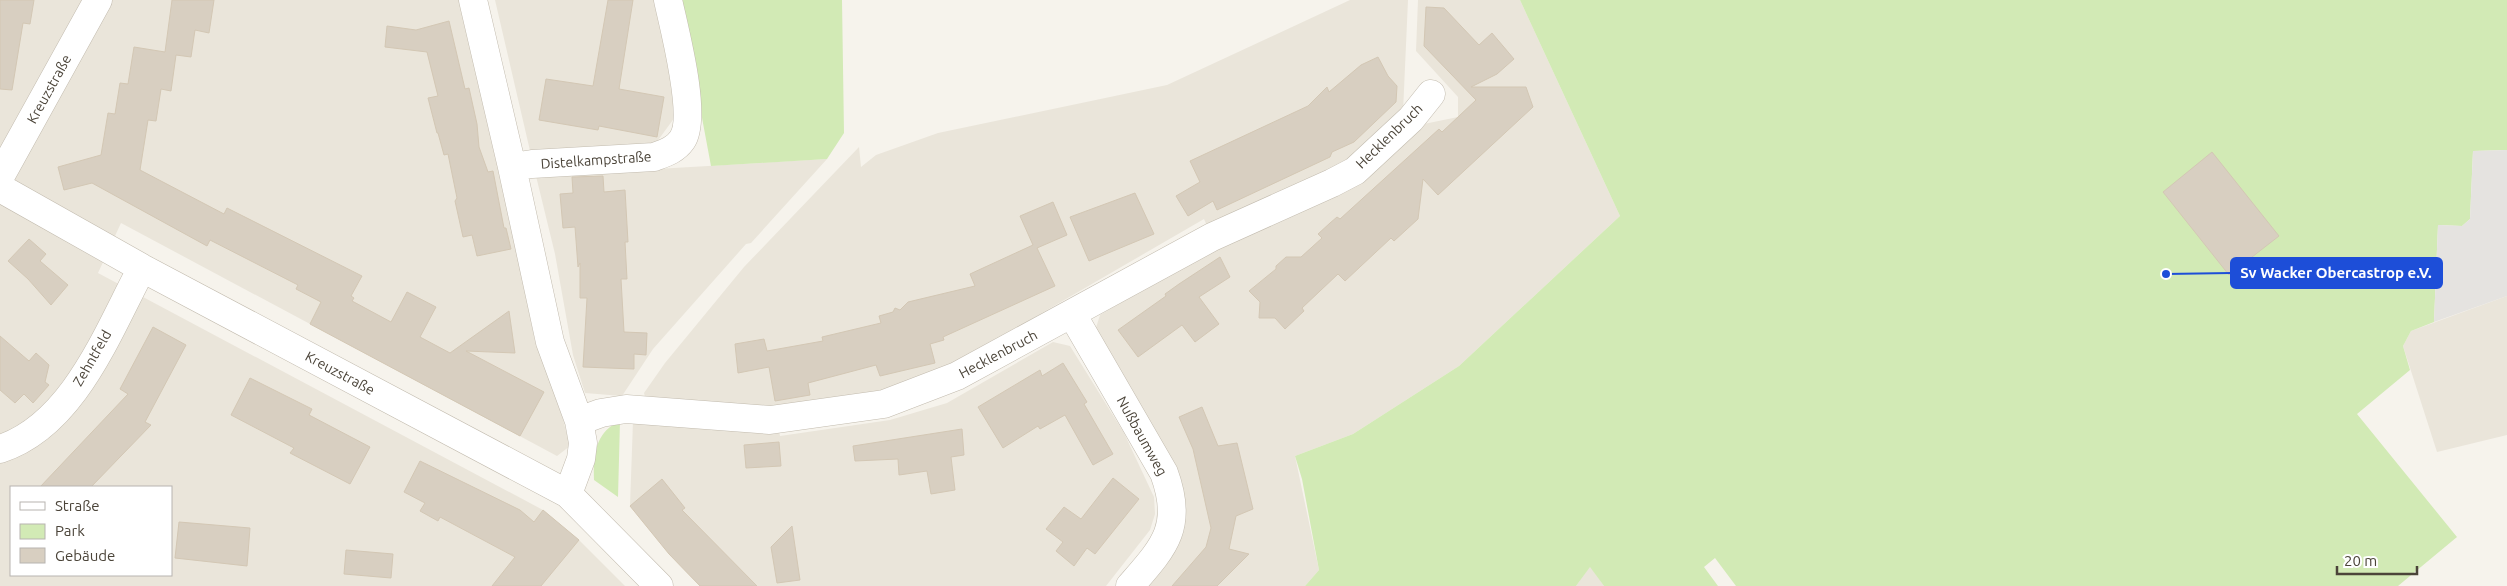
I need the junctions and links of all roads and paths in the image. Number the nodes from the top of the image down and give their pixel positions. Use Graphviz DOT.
graph roads {
  1 [pos="98,0"];
  2 [pos="473,0"];
  3 [pos="668,0"];
  4 [pos="1430,94"];
  5 [pos="512,167"];
  6 [pos="0,177"];
  7 [pos="0,188"];
  8 [pos="142,268"];
  9 [pos="1072,314"];
  10 [pos="579,421"];
  11 [pos="0,449"];
  12 [pos="568,494"];
  13 [pos="659,586"];
  14 [pos="1130,586"];
  1 -- 6 [label="street, Kreuzstraße"];
  2 -- 5 [label="street"];
  3 -- 5 [label="street, Distelkampstraße"];
  4 -- 9 [label="street, Hecklenbruch"];
  5 -- 10 [label="street"];
  7 -- 8 [label="street, Kreuzstraße"];
  8 -- 11 [label="street, Zehntfeld"];
  8 -- 12 [label="street, Kreuzstraße"];
  9 -- 10 [label="street, Hecklenbruch"];
  9 -- 14 [label="street, Nußbaumweg"];
  10 -- 12 [label="street"];
  12 -- 13 [label="street, Kreuzstraße"];
}
